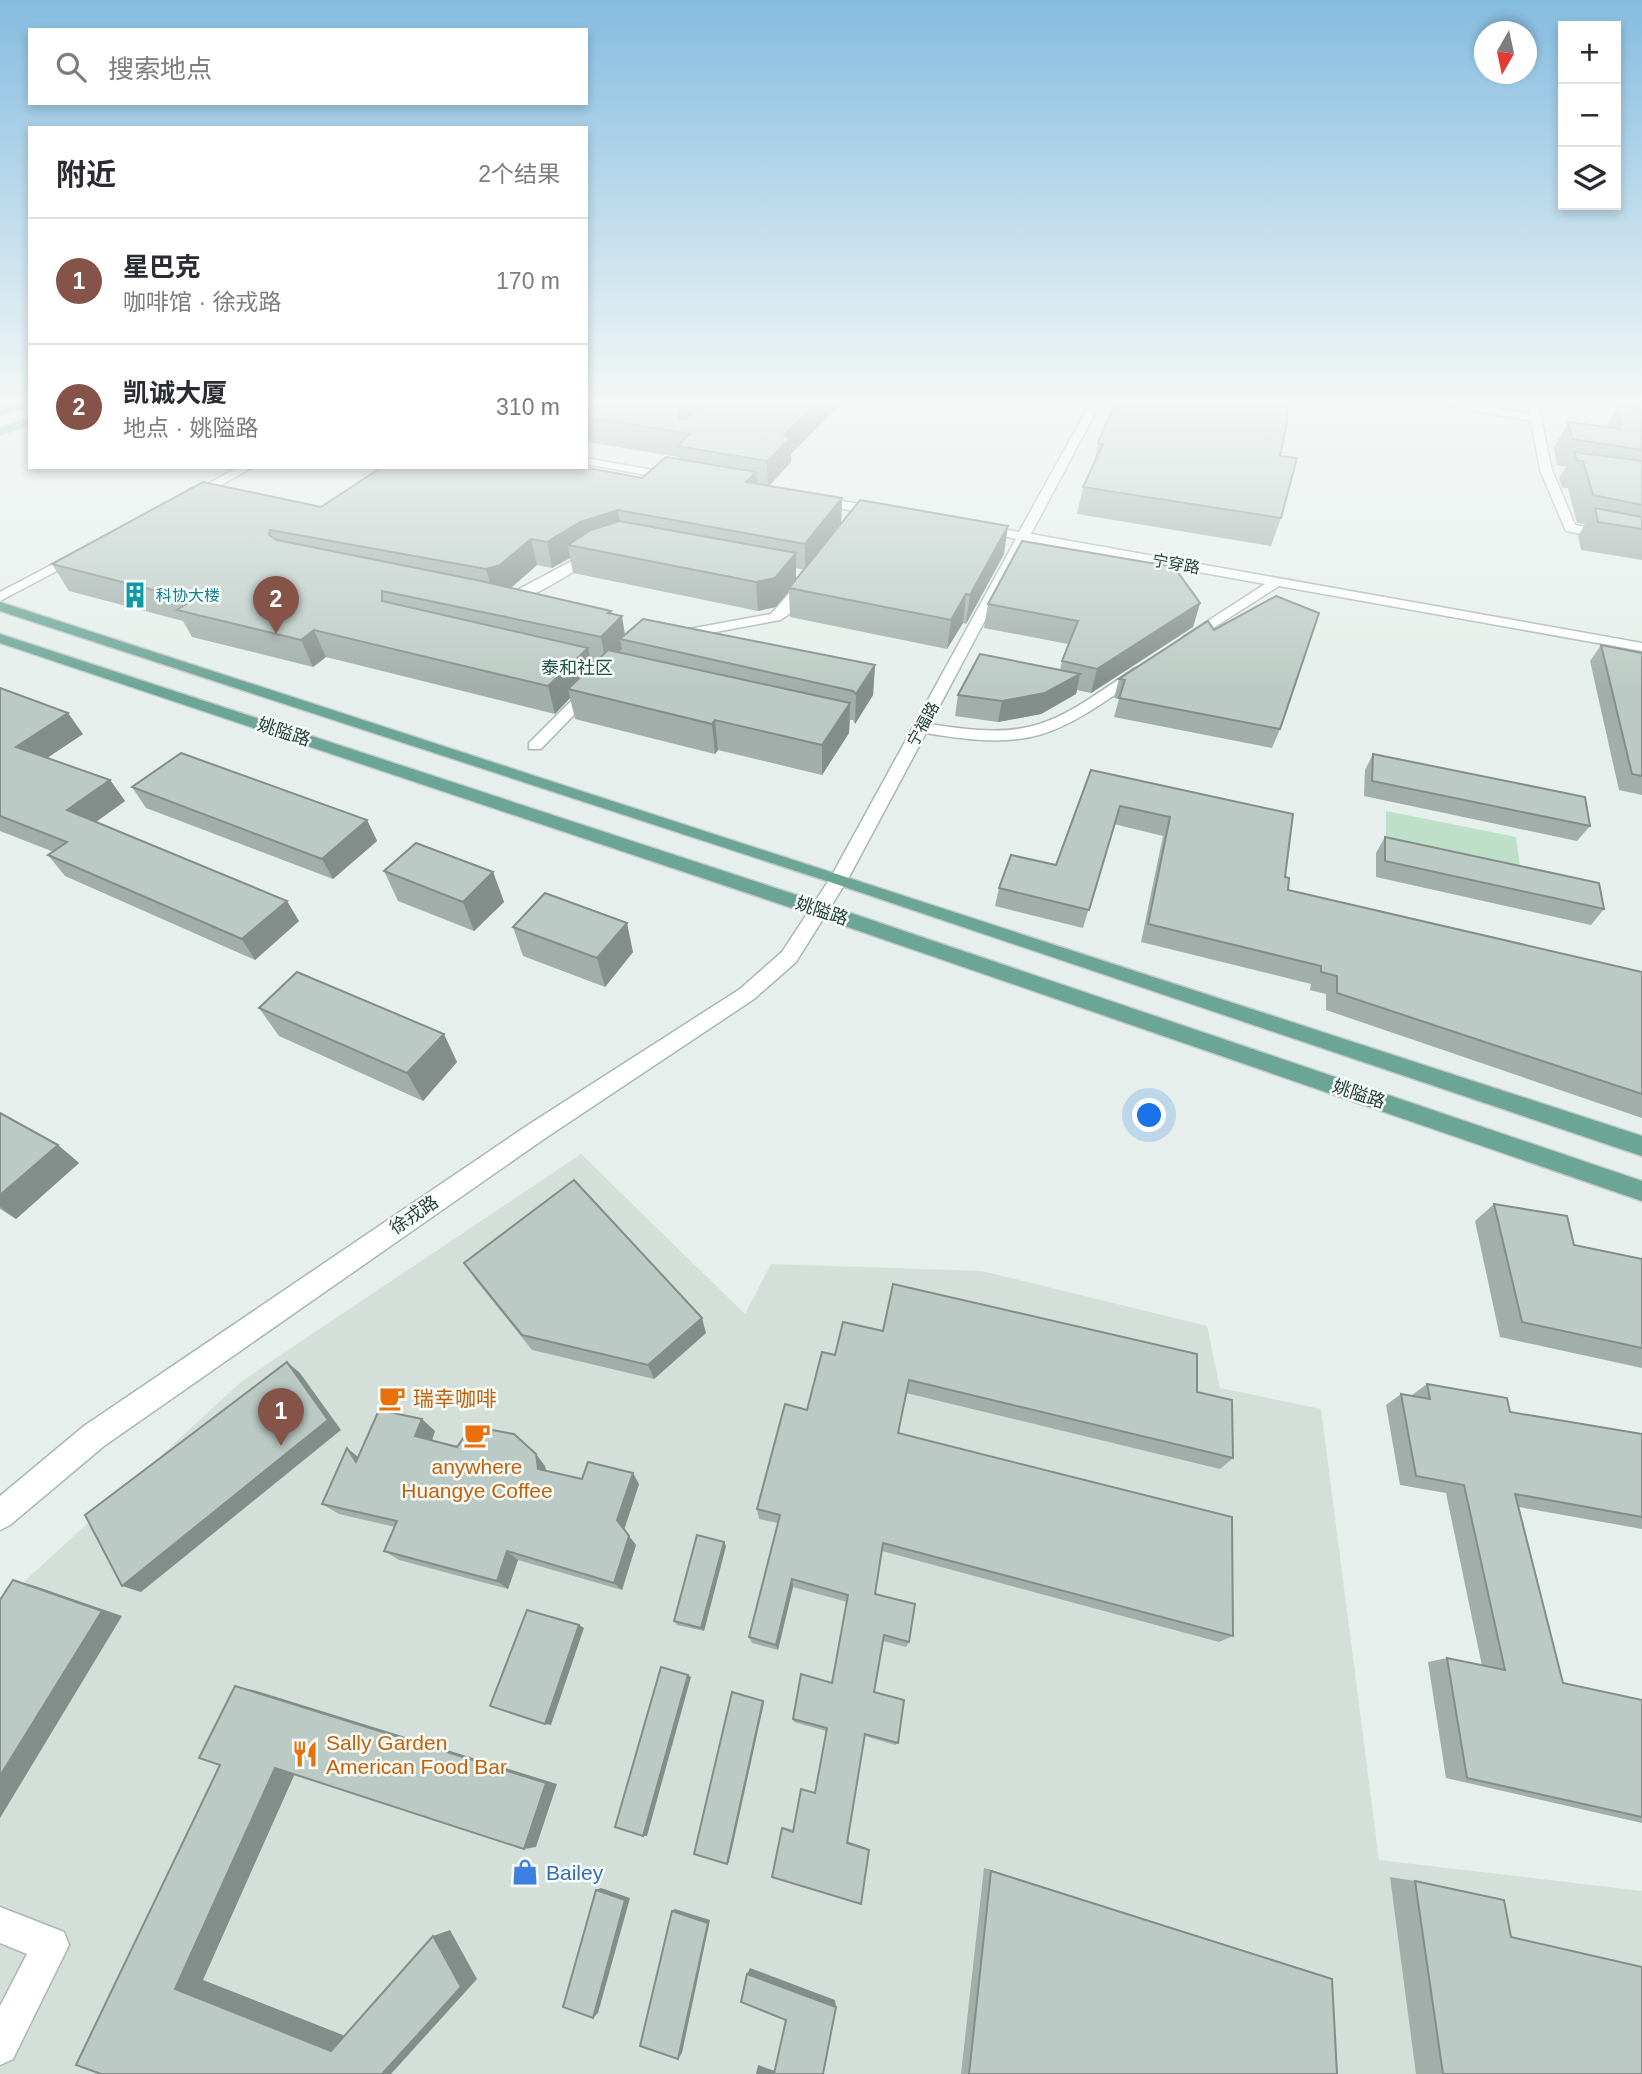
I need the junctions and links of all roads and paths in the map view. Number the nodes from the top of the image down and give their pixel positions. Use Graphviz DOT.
graph roads {
  1 [pos="190,497"];
  2 [pos="1046,497"];
  3 [pos="1557,497"];
  4 [pos="797,498"];
  5 [pos="173,506"];
  6 [pos="890,514"];
  7 [pos="971,528"];
  8 [pos="1025,537"];
  9 [pos="1642,541"];
  10 [pos="611,544"];
  11 [pos="86,552"];
  12 [pos="808,574"];
  13 [pos="1277,582"];
  14 [pos="0,597"];
  15 [pos="493,602"];
  16 [pos="0,606"];
  17 [pos="0,638"];
  18 [pos="658,639"];
  19 [pos="1642,647"];
  20 [pos="1172,650"];
  21 [pos="1148,666"];
  22 [pos="599,681"];
  23 [pos="921,727"];
  24 [pos="535,746"];
  25 [pos="839,879"];
  26 [pos="820,910"];
  27 [pos="1642,1146"];
  28 [pos="1642,1191"];
  29 [pos="0,1515"];
  30 [pos="0,1925"];
  31 [pos="0,2046"];
  1 -- 5 [label="street"];
  2 -- 8 [label="street, 宁福路"];
  3 -- 9 [label="street"];
  4 -- 6 [label="street"];
  7 -- 8 [label="street, 宁穿路"];
  8 -- 13 [label="street, 宁穿路"];
  8 -- 23 [label="street, 宁福路"];
  10 -- 15 [label="street"];
  11 -- 14 [label="street"];
  12 -- 18 [label="street"];
  13 -- 19 [label="street, 宁穿路"];
  13 -- 20 [label="street"];
  16 -- 25 [label="main road, 姚隘路"];
  17 -- 26 [label="main road, 姚隘路"];
  21 -- 23 [label="street"];
  22 -- 24 [label="street"];
  23 -- 25 [label="street, 宁福路"];
  25 -- 26 [label="street, 宁福路"];
  25 -- 27 [label="main road, 姚隘路"];
  26 -- 28 [label="main road, 姚隘路"];
  26 -- 29 [label="street, 徐戎路"];
  30 -- 31 [label="street"];
}
